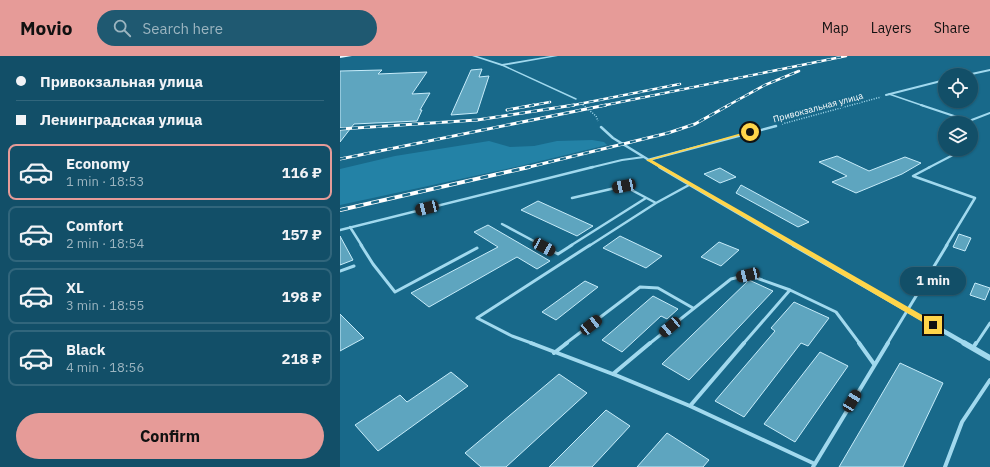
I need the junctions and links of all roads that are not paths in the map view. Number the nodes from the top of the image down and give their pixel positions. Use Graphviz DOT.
graph roads {
  1 [pos="340,56"];
  2 [pos="350,56"];
  3 [pos="474,56"];
  4 [pos="556,56"];
  5 [pos="502,65"];
  6 [pos="990,70"];
  7 [pos="978,73"];
  8 [pos="938,82"];
  9 [pos="889,94"];
  10 [pos="886,95"];
  11 [pos="576,99"];
  12 [pos="990,113"];
  13 [pos="776,126"];
  14 [pos="601,127"];
  15 [pos="951,156"];
  16 [pos="646,159"];
  17 [pos="689,185"];
  18 [pos="572,198"];
  19 [pos="646,198"];
  20 [pos="656,203"];
  21 [pos="502,224"];
  22 [pos="350,227"];
  23 [pos="340,230"];
  24 [pos="477,248"];
  25 [pos="354,266"];
  26 [pos="340,271"];
  27 [pos="790,290"];
  28 [pos="693,308"];
  29 [pos="906,310"];
  30 [pos="990,323"];
  31 [pos="973,348"];
  32 [pos="554,353"];
  33 [pos="990,358"];
  34 [pos="874,364"];
  35 [pos="613,374"];
  36 [pos="990,380"];
  37 [pos="690,406"];
  38 [pos="814,465"];
  39 [pos="945,467"];
  1 -- 2 [label="main road"];
  3 -- 5 [label="street"];
  4 -- 5 [label="street"];
  5 -- 11 [label="lane"];
  6 -- 7 [label="street"];
  8 -- 9 [label="street"];
  9 -- 10 [label="street"];
  9 -- 12 [label="lane"];
  13 -- 16 [label="street, Привокзальная улица"];
  14 -- 16 [label="street"];
  15 -- 29 [label="lane"];
  16 -- 17 [label="street"];
  16 -- 22 [label="lane"];
  17 -- 20 [label="lane"];
  17 -- 29 [label="street"];
  18 -- 19 [label="lane"];
  19 -- 20 [label="lane"];
  19 -- 21 [label="lane"];
  20 -- 32 [label="lane"];
  22 -- 23 [label="lane"];
  22 -- 24 [label="lane"];
  25 -- 26 [label="lane"];
  27 -- 28 [label="lane"];
  27 -- 34 [label="lane"];
  27 -- 37 [label="lane"];
  28 -- 32 [label="lane"];
  28 -- 35 [label="lane"];
  29 -- 31 [label="street"];
  29 -- 34 [label="lane"];
  30 -- 31 [label="lane"];
  31 -- 33 [label="street"];
  32 -- 35 [label="lane"];
  34 -- 38 [label="lane"];
  35 -- 37 [label="lane"];
  36 -- 39 [label="lane"];
  37 -- 38 [label="lane"];
}
